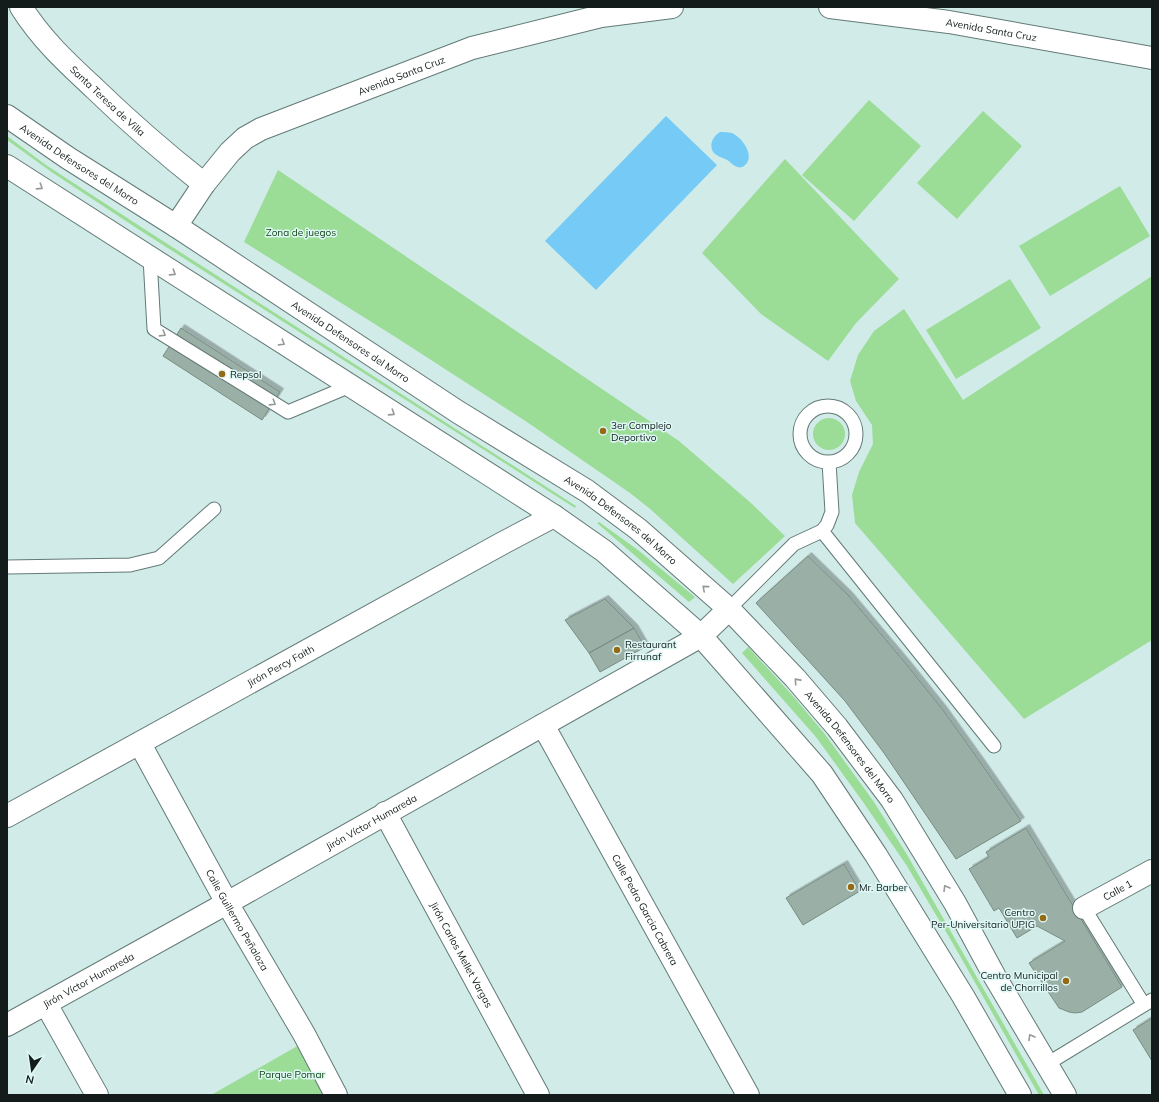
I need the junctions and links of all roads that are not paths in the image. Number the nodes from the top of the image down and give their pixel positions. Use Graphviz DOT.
graph roads {
  1 [pos="21,7"];
  2 [pos="672,7"];
  3 [pos="830,7"];
  4 [pos="1152,58"];
  5 [pos="7,116"];
  6 [pos="7,166"];
  7 [pos="204,184"];
  8 [pos="176,226"];
  9 [pos="150,258"];
  10 [pos="350,386"];
  11 [pos="829,462"];
  12 [pos="214,509"];
  13 [pos="554,516"];
  14 [pos="822,530"];
  15 [pos="7,567"];
  16 [pos="729,609"];
  17 [pos="701,636"];
  18 [pos="543,725"];
  19 [pos="140,744"];
  20 [pos="994,746"];
  21 [pos="385,813"];
  22 [pos="7,816"];
  23 [pos="1152,871"];
  24 [pos="227,903"];
  25 [pos="1084,908"];
  26 [pos="1148,1003"];
  27 [pos="46,1004"];
  28 [pos="7,1025"];
  29 [pos="1047,1064"];
  30 [pos="96,1095"];
  31 [pos="336,1095"];
  32 [pos="538,1095"];
  33 [pos="748,1095"];
  34 [pos="1020,1095"];
  35 [pos="1065,1095"];
  1 -- 7 [label="street, Santa Teresa de Villa"];
  2 -- 7 [label="street, Avenida Santa Cruz"];
  3 -- 4 [label="street, Avenida Santa Cruz"];
  5 -- 8 [label="street, Avenida Defensores del Morro"];
  6 -- 9 [label="street, one-way"];
  7 -- 8 [label="street, Avenida Santa Cruz"];
  16 -- 8 [label="street, Avenida Defensores del Morro, one-way"];
  9 -- 10 [label="street, one-way"];
  9 -- 10 [label="lane, one-way"];
  10 -- 13 [label="street, one-way"];
  11 -- 11 [label="lane"];
  11 -- 14 [label="lane"];
  12 -- 15 [label="lane"];
  13 -- 17 [label="street"];
  13 -- 19 [label="street, Jirón Percy Faith"];
  14 -- 16 [label="lane"];
  14 -- 20 [label="lane"];
  16 -- 17 [label="street, Jirón Víctor Humareda"];
  29 -- 16 [label="street, Avenida Defensores del Morro, one-way"];
  17 -- 18 [label="street, Jirón Víctor Humareda"];
  17 -- 34 [label="street"];
  18 -- 21 [label="street, Jirón Víctor Humareda"];
  18 -- 33 [label="street, Calle Pedro Garcia Cabrera"];
  19 -- 22 [label="street, Jirón Percy Faith"];
  19 -- 24 [label="street, Calle Guillermo Peñaloza"];
  21 -- 24 [label="street, Jirón Víctor Humareda"];
  21 -- 32 [label="street, Jirón Carlos Mellet Vargas"];
  23 -- 25 [label="street, Calle 1"];
  24 -- 27 [label="street, Jirón Víctor Humareda"];
  24 -- 31 [label="street, Calle Guillermo Peñaloza"];
  25 -- 26 [label="lane"];
  26 -- 29 [label="lane"];
  27 -- 28 [label="street, Jirón Víctor Humareda"];
  27 -- 30 [label="street"];
  29 -- 35 [label="street, Avenida Defensores del Morro"];
}
